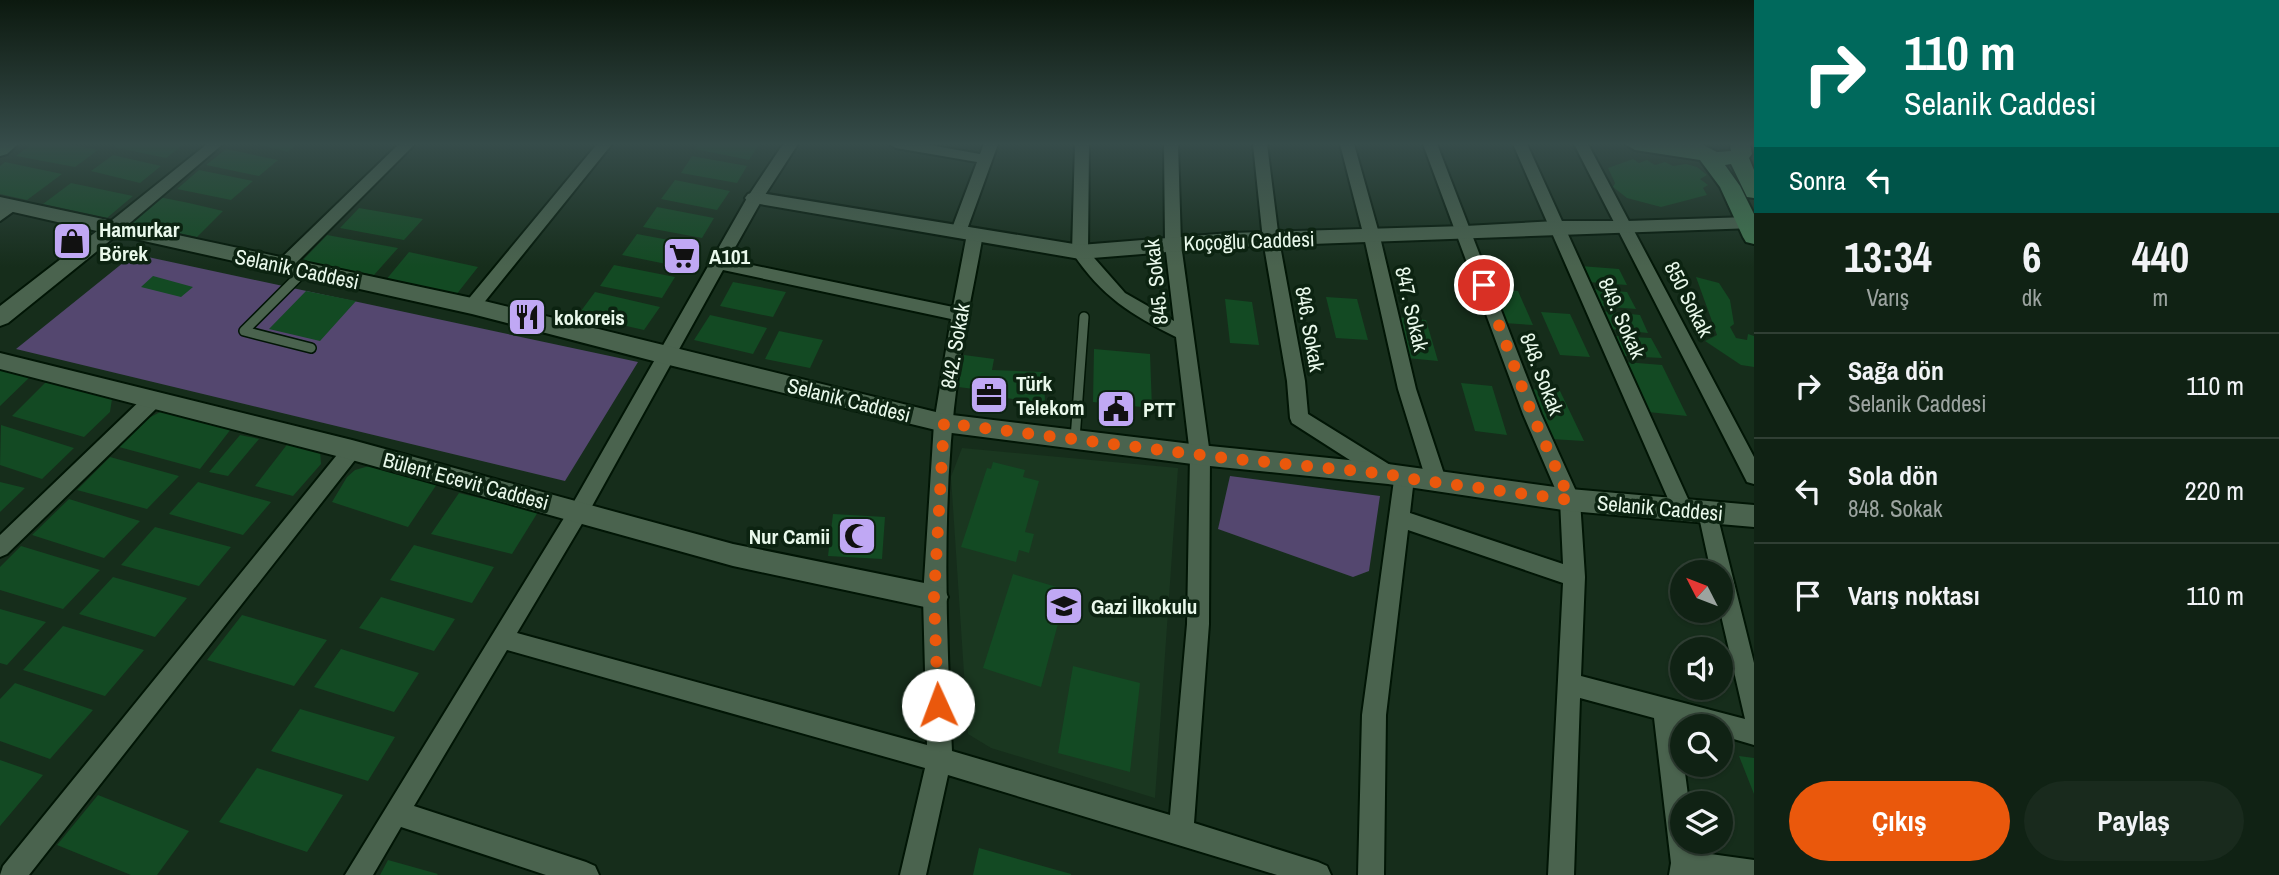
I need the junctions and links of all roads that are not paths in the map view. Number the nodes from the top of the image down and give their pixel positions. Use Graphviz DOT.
graph roads {
  1 [pos="166,185"];
  2 [pos="370,185"];
  3 [pos="571,185"];
  4 [pos="764,185"];
  5 [pos="979,185"];
  6 [pos="1081,185"];
  7 [pos="1172,185"];
  8 [pos="1265,185"];
  9 [pos="1358,185"];
  10 [pos="1446,185"];
  11 [pos="1538,185"];
  12 [pos="1603,185"];
  13 [pos="1729,185"];
  14 [pos="755,198"];
  15 [pos="4,208"];
  16 [pos="1556,226"];
  17 [pos="1627,228"];
  18 [pos="112,229"];
  19 [pos="1751,230"];
  20 [pos="967,233"];
  21 [pos="1465,233"];
  22 [pos="1372,237"];
  23 [pos="1271,240"];
  24 [pos="1173,244"];
  25 [pos="1080,252"];
  26 [pos="719,264"];
  27 [pos="293,268"];
  28 [pos="472,306"];
  29 [pos="960,315"];
  30 [pos="1084,317"];
  31 [pos="0,318"];
  32 [pos="1184,333"];
  33 [pos="311,348"];
  34 [pos="665,356"];
  35 [pos="0,360"];
  36 [pos="154,399"];
  37 [pos="944,423"];
  38 [pos="1074,439"];
  39 [pos="352,450"];
  40 [pos="1200,455"];
  41 [pos="1396,476"];
  42 [pos="1754,476"];
  43 [pos="1437,483"];
  44 [pos="1570,500"];
  45 [pos="1683,510"];
  46 [pos="579,511"];
  47 [pos="1708,512"];
  48 [pos="1754,516"];
  49 [pos="1399,518"];
  50 [pos="0,548"];
  51 [pos="1574,577"];
  52 [pos="934,597"];
  53 [pos="502,639"];
  54 [pos="1570,684"];
  55 [pos="1665,710"];
  56 [pos="1754,713"];
  57 [pos="1754,733"];
  58 [pos="940,758"];
  59 [pos="396,813"];
  60 [pos="1181,831"];
  61 [pos="1683,869"];
  62 [pos="1754,873"];
  63 [pos="12,875"];
  64 [pos="358,875"];
  65 [pos="586,875"];
  66 [pos="913,875"];
  67 [pos="1318,875"];
  68 [pos="1371,875"];
  69 [pos="1561,875"];
  1 -- 18 [label="street"];
  2 -- 27 [label="street"];
  3 -- 28 [label="street"];
  4 -- 14 [label="street"];
  5 -- 20 [label="street, 842. Sokak"];
  6 -- 25 [label="street"];
  7 -- 24 [label="street, 845. Sokak"];
  8 -- 23 [label="street, 846. Sokak"];
  9 -- 22 [label="street, 847. Sokak"];
  10 -- 21 [label="street, 848. Sokak"];
  11 -- 16 [label="street, 849. Sokak"];
  12 -- 17 [label="street, 850 Sokak"];
  13 -- 19 [label="main road"];
  14 -- 20 [label="street, Koçoğlu Caddesi"];
  14 -- 26 [label="street"];
  15 -- 18 [label="street, Selanik Caddesi"];
  16 -- 17 [label="street, Koçoğlu Caddesi"];
  16 -- 21 [label="street, Koçoğlu Caddesi"];
  16 -- 45 [label="street, 849. Sokak"];
  17 -- 19 [label="street, Koçoğlu Caddesi"];
  17 -- 42 [label="street, 850 Sokak"];
  18 -- 27 [label="street, Selanik Caddesi"];
  18 -- 31 [label="street"];
  20 -- 25 [label="street, Koçoğlu Caddesi"];
  20 -- 29 [label="street, 842. Sokak"];
  21 -- 22 [label="street, Koçoğlu Caddesi"];
  21 -- 44 [label="street, 848. Sokak"];
  22 -- 23 [label="street, Koçoğlu Caddesi"];
  22 -- 43 [label="street, 847. Sokak"];
  23 -- 24 [label="street, Koçoğlu Caddesi"];
  23 -- 41 [label="street, 846. Sokak"];
  24 -- 25 [label="street, Koçoğlu Caddesi"];
  24 -- 32 [label="street, 845. Sokak"];
  25 -- 32 [label="street"];
  26 -- 29 [label="street"];
  26 -- 34 [label="street"];
  27 -- 28 [label="street, Selanik Caddesi"];
  27 -- 33 [label="lane"];
  28 -- 34 [label="street, Selanik Caddesi"];
  29 -- 37 [label="street, 842. Sokak"];
  30 -- 38 [label="lane"];
  32 -- 40 [label="street, 845. Sokak"];
  34 -- 37 [label="street, Selanik Caddesi"];
  34 -- 46 [label="street"];
  35 -- 36 [label="street, Bülent Ecevit Caddesi"];
  36 -- 39 [label="street, Bülent Ecevit Caddesi"];
  36 -- 50 [label="street"];
  37 -- 38 [label="street, Selanik Caddesi"];
  37 -- 52 [label="street, 842. Sokak"];
  38 -- 40 [label="street, Selanik Caddesi"];
  39 -- 46 [label="street, Bülent Ecevit Caddesi"];
  39 -- 63 [label="street"];
  40 -- 41 [label="street, Selanik Caddesi"];
  40 -- 60 [label="street, 845. Sokak"];
  41 -- 43 [label="street, Selanik Caddesi"];
  41 -- 49 [label="street"];
  43 -- 44 [label="street, Selanik Caddesi"];
  44 -- 45 [label="street, Selanik Caddesi"];
  44 -- 51 [label="street"];
  45 -- 47 [label="street, Selanik Caddesi"];
  46 -- 52 [label="street, Bülent Ecevit Caddesi"];
  46 -- 53 [label="street"];
  47 -- 48 [label="street, Selanik Caddesi"];
  47 -- 56 [label="street"];
  49 -- 51 [label="street"];
  49 -- 68 [label="street"];
  51 -- 54 [label="street"];
  52 -- 58 [label="street, 842. Sokak"];
  53 -- 58 [label="street"];
  53 -- 59 [label="street"];
  54 -- 55 [label="street"];
  54 -- 69 [label="street"];
  55 -- 57 [label="street"];
  55 -- 61 [label="street"];
  58 -- 60 [label="street"];
  58 -- 66 [label="street, 842. Sokak"];
  59 -- 64 [label="street"];
  59 -- 65 [label="street"];
  60 -- 67 [label="street"];
  61 -- 62 [label="street"];
}
